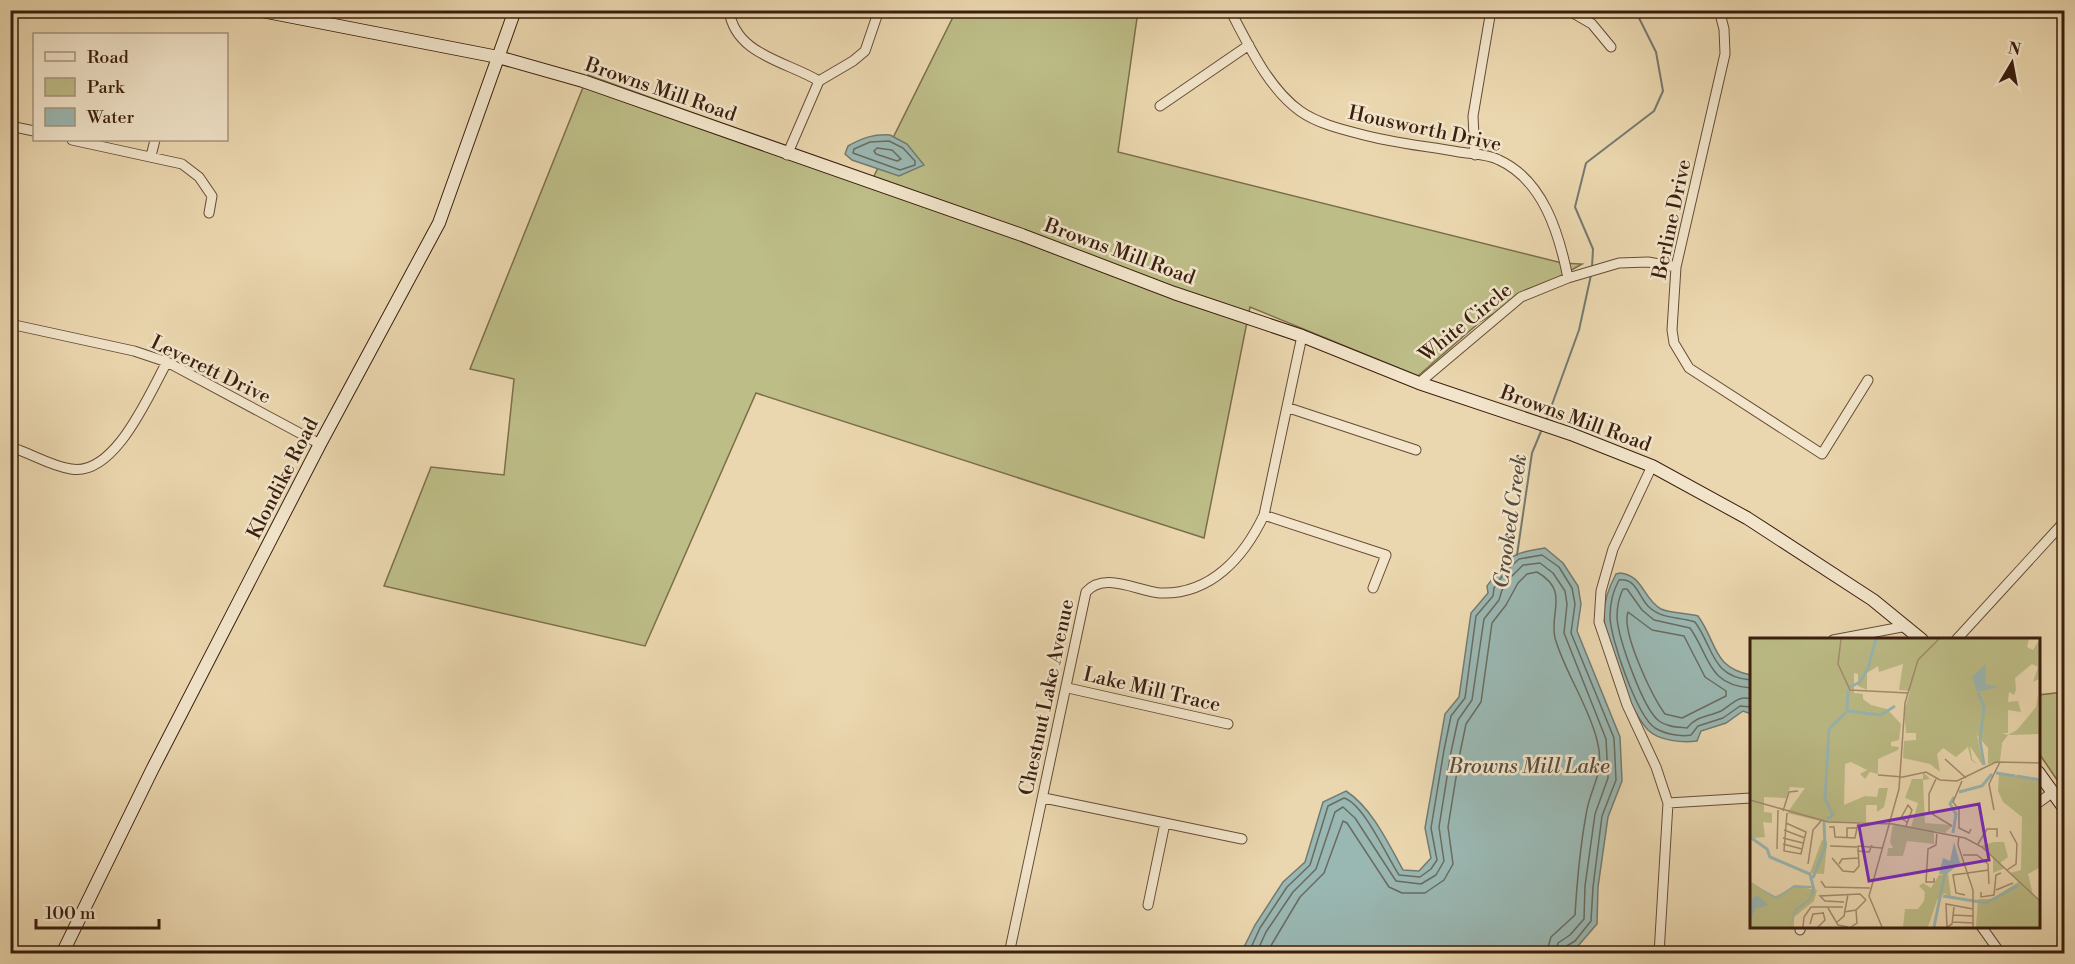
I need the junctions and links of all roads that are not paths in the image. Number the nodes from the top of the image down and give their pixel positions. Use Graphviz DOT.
graph roads {
  1 [pos="257,10"];
  2 [pos="515,10"];
  3 [pos="879,10"];
  4 [pos="1230,10"];
  5 [pos="1491,10"];
  6 [pos="1568,10"];
  7 [pos="1719,10"];
  8 [pos="729,14"];
  9 [pos="720,21"];
  10 [pos="1248,45"];
  11 [pos="1611,47"];
  12 [pos="498,57"];
  13 [pos="819,81"];
  14 [pos="1161,106"];
  15 [pos="10,126"];
  16 [pos="33,131"];
  17 [pos="77,141"];
  18 [pos="155,141"];
  19 [pos="1475,154"];
  20 [pos="787,155"];
  21 [pos="151,156"];
  22 [pos="209,213"];
  23 [pos="1676,267"];
  24 [pos="1568,278"];
  25 [pos="10,324"];
  26 [pos="1302,336"];
  27 [pos="167,362"];
  28 [pos="1868,380"];
  29 [pos="1419,383"];
  30 [pos="1289,408"];
  31 [pos="320,444"];
  32 [pos="10,447"];
  33 [pos="1416,450"];
  34 [pos="1652,466"];
  35 [pos="1264,515"];
  36 [pos="2064,522"];
  37 [pos="1373,588"];
  38 [pos="1907,626"];
  39 [pos="1844,638"];
  40 [pos="1920,638"];
  41 [pos="1958,638"];
  42 [pos="1068,688"];
  43 [pos="1228,724"];
  44 [pos="2039,774"];
  45 [pos="2053,792"];
  46 [pos="1044,798"];
  47 [pos="1750,798"];
  48 [pos="2039,802"];
  49 [pos="1668,803"];
  50 [pos="2064,807"];
  51 [pos="1166,823"];
  52 [pos="1242,839"];
  53 [pos="1148,905"];
  54 [pos="1982,928"];
  55 [pos="62,954"];
  56 [pos="1009,954"];
  57 [pos="1659,954"];
  58 [pos="2001,954"];
  1 -- 12 [label="main road, Browns Mill Road"];
  2 -- 12 [label="main road, Klondike Road"];
  3 -- 13 [label="street"];
  4 -- 10 [label="street, Housworth Drive"];
  5 -- 19 [label="street"];
  6 -- 11 [label="street"];
  7 -- 23 [label="street, Berline Drive"];
  8 -- 9 [label="street"];
  8 -- 13 [label="street"];
  10 -- 14 [label="street"];
  10 -- 19 [label="street, Housworth Drive"];
  12 -- 20 [label="main road, Browns Mill Road"];
  12 -- 31 [label="main road, Klondike Road"];
  13 -- 20 [label="street"];
  15 -- 16 [label="street"];
  17 -- 21 [label="street"];
  18 -- 21 [label="street"];
  19 -- 24 [label="street, Housworth Drive"];
  20 -- 26 [label="main road, Browns Mill Road"];
  21 -- 22 [label="street"];
  23 -- 24 [label="street, White Circle"];
  23 -- 28 [label="street, Berline Drive"];
  24 -- 29 [label="street, White Circle"];
  25 -- 27 [label="street, Leverett Drive"];
  26 -- 29 [label="main road, Browns Mill Road"];
  26 -- 30 [label="street, Chestnut Lake Avenue"];
  27 -- 31 [label="street, Leverett Drive"];
  27 -- 32 [label="street"];
  29 -- 34 [label="main road, Browns Mill Road"];
  30 -- 33 [label="street"];
  30 -- 35 [label="street, Chestnut Lake Avenue"];
  31 -- 55 [label="main road, Klondike Road"];
  34 -- 38 [label="main road, Browns Mill Road"];
  34 -- 49 [label="street"];
  35 -- 37 [label="street"];
  35 -- 42 [label="street, Chestnut Lake Avenue"];
  36 -- 41 [label="street"];
  38 -- 39 [label="street"];
  38 -- 40 [label="main road, Browns Mill Road"];
  42 -- 43 [label="street, Lake Mill Trace"];
  42 -- 46 [label="street, Chestnut Lake Avenue"];
  44 -- 45 [label="main road"];
  45 -- 48 [label="street"];
  45 -- 50 [label="main road"];
  46 -- 51 [label="street"];
  46 -- 56 [label="street, Chestnut Lake Avenue"];
  47 -- 49 [label="street"];
  49 -- 57 [label="street"];
  51 -- 52 [label="street"];
  51 -- 53 [label="street"];
  54 -- 58 [label="street"];
}
